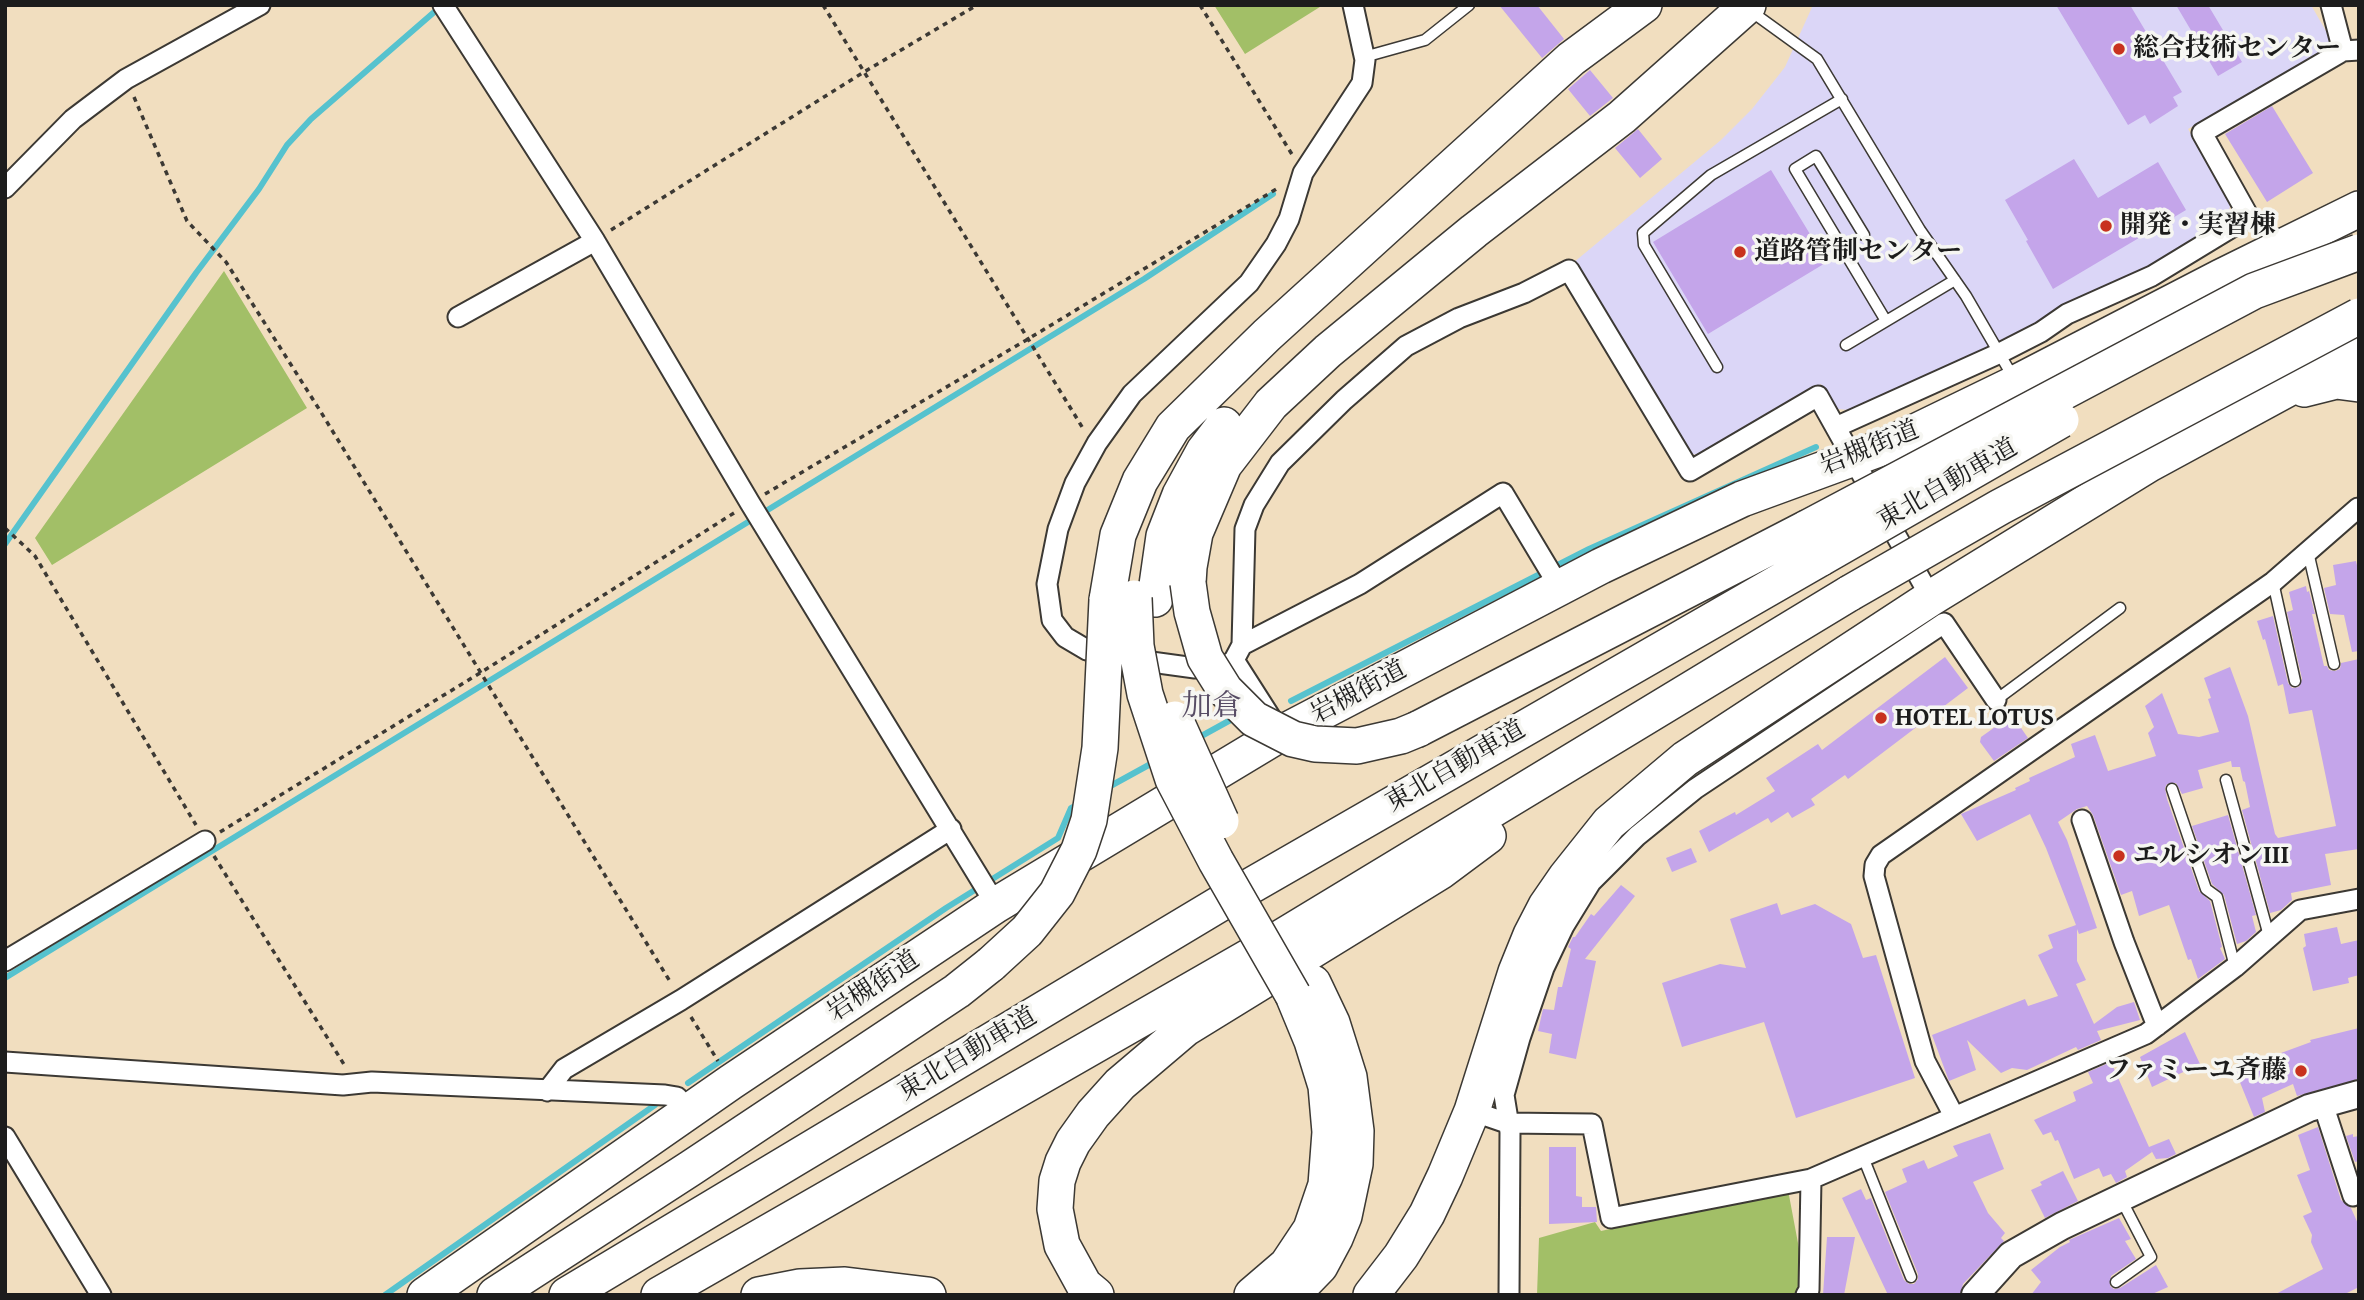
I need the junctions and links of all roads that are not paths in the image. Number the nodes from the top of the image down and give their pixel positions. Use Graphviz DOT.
graph roads {
  1 [pos="260,5"];
  2 [pos="1353,5"];
  3 [pos="1469,5"];
  4 [pos="1644,5"];
  5 [pos="2331,5"];
  6 [pos="1747,6"];
  7 [pos="445,8"];
  8 [pos="2351,51"];
  9 [pos="1364,57"];
  10 [pos="1842,99"];
  11 [pos="5,188"];
  12 [pos="2359,209"];
  13 [pos="1474,231"];
  14 [pos="1864,235"];
  15 [pos="595,241"];
  16 [pos="2359,251"];
  17 [pos="2359,264"];
  18 [pos="1955,280"];
  19 [pos="2359,316"];
  20 [pos="458,317"];
  21 [pos="1886,321"];
  22 [pos="1846,345"];
  23 [pos="2359,349"];
  24 [pos="2000,353"];
  25 [pos="1717,367"];
  26 [pos="2016,383"];
  27 [pos="2359,384"];
  28 [pos="1836,427"];
  29 [pos="1854,458"];
  30 [pos="2149,464"];
  31 [pos="2359,509"];
  32 [pos="1814,543"];
  33 [pos="2308,552"];
  34 [pos="2273,582"];
  35 [pos="1560,588"];
  36 [pos="1931,598"];
  37 [pos="1132,599"];
  38 [pos="2120,608"];
  39 [pos="1238,653"];
  40 [pos="2334,664"];
  41 [pos="2295,681"];
  42 [pos="1996,700"];
  43 [pos="1656,711"];
  44 [pos="1280,734"];
  45 [pos="2226,780"];
  46 [pos="2172,789"];
  47 [pos="2082,820"];
  48 [pos="950,829"];
  49 [pos="210,849"];
  50 [pos="988,891"];
  51 [pos="2359,899"];
  52 [pos="2269,936"];
  53 [pos="5,961"];
  54 [pos="2235,968"];
  55 [pos="1303,989"];
  56 [pos="2157,1026"];
  57 [pos="5,1062"];
  58 [pos="547,1091"];
  59 [pos="2359,1094"];
  60 [pos="2323,1104"];
  61 [pos="1472,1111"];
  62 [pos="690,1112"];
  63 [pos="1954,1116"];
  64 [pos="1507,1123"];
  65 [pos="5,1137"];
  66 [pos="1863,1157"];
  67 [pos="1811,1179"];
  68 [pos="2353,1196"];
  69 [pos="2121,1198"];
  70 [pos="1911,1277"];
  71 [pos="2116,1282"];
  72 [pos="1982,1292"];
  73 [pos="101,1295"];
  74 [pos="425,1295"];
  75 [pos="495,1295"];
  76 [pos="567,1295"];
  77 [pos="659,1295"];
  78 [pos="759,1295"];
  79 [pos="928,1295"];
  80 [pos="1096,1295"];
  81 [pos="1252,1295"];
  82 [pos="1292,1295"];
  83 [pos="1371,1295"];
  84 [pos="1509,1295"];
  85 [pos="1806,1295"];
  1 -- 11 [label="street"];
  2 -- 9 [label="street"];
  3 -- 9 [label="lane"];
  4 -- 37 [label="highway"];
  5 -- 8 [label="street"];
  6 -- 10 [label="lane"];
  6 -- 13 [label="highway"];
  7 -- 15 [label="street"];
  8 -- 24 [label="street"];
  9 -- 39 [label="street"];
  10 -- 18 [label="lane"];
  10 -- 25 [label="lane"];
  12 -- 26 [label="highway, 岩槻街道"];
  13 -- 32 [label="highway, bridge"];
  13 -- 37 [label="highway"];
  14 -- 21 [label="lane"];
  15 -- 20 [label="street"];
  15 -- 48 [label="street"];
  16 -- 32 [label="highway, bridge"];
  17 -- 32 [label="highway, 東北自動車道, bridge"];
  18 -- 21 [label="lane"];
  18 -- 24 [label="lane"];
  19 -- 43 [label="highway, 東北自動車道, bridge"];
  21 -- 22 [label="lane"];
  23 -- 30 [label="highway"];
  24 -- 26 [label="lane"];
  24 -- 28 [label="street"];
  26 -- 29 [label="highway, 岩槻街道"];
  27 -- 30 [label="highway"];
  28 -- 29 [label="street"];
  28 -- 39 [label="street"];
  29 -- 35 [label="highway, 岩槻街道"];
  29 -- 36 [label="street"];
  30 -- 36 [label="highway"];
  31 -- 33 [label="street"];
  32 -- 76 [label="highway, 東北自動車道"];
  33 -- 34 [label="street"];
  33 -- 40 [label="lane"];
  34 -- 41 [label="lane"];
  34 -- 63 [label="street"];
  35 -- 39 [label="street"];
  35 -- 44 [label="highway, 岩槻街道"];
  36 -- 61 [label="highway"];
  37 -- 55 [label="highway, bridge"];
  37 -- 75 [label="highway, bridge"];
  38 -- 42 [label="lane"];
  39 -- 44 [label="street"];
  42 -- 64 [label="street"];
  43 -- 77 [label="highway, 東北自動車道"];
  43 -- 80 [label="highway"];
  44 -- 50 [label="highway, 岩槻街道"];
  45 -- 52 [label="lane"];
  46 -- 54 [label="lane"];
  47 -- 56 [label="street"];
  48 -- 50 [label="street"];
  48 -- 58 [label="street"];
  49 -- 53 [label="street"];
  50 -- 62 [label="highway, 岩槻街道"];
  51 -- 52 [label="street"];
  52 -- 54 [label="street"];
  54 -- 56 [label="street"];
  55 -- 81 [label="highway"];
  55 -- 82 [label="highway"];
  56 -- 63 [label="street"];
  57 -- 58 [label="street"];
  58 -- 62 [label="street"];
  59 -- 60 [label="street"];
  60 -- 68 [label="street"];
  60 -- 69 [label="street"];
  61 -- 64 [label="street"];
  61 -- 83 [label="highway"];
  62 -- 74 [label="highway, 岩槻街道"];
  63 -- 66 [label="street"];
  64 -- 67 [label="street"];
  64 -- 84 [label="street"];
  65 -- 73 [label="street"];
  66 -- 67 [label="street"];
  66 -- 70 [label="lane"];
  67 -- 85 [label="street"];
  69 -- 71 [label="lane"];
  69 -- 72 [label="street"];
  78 -- 79 [label="highway"];
}
